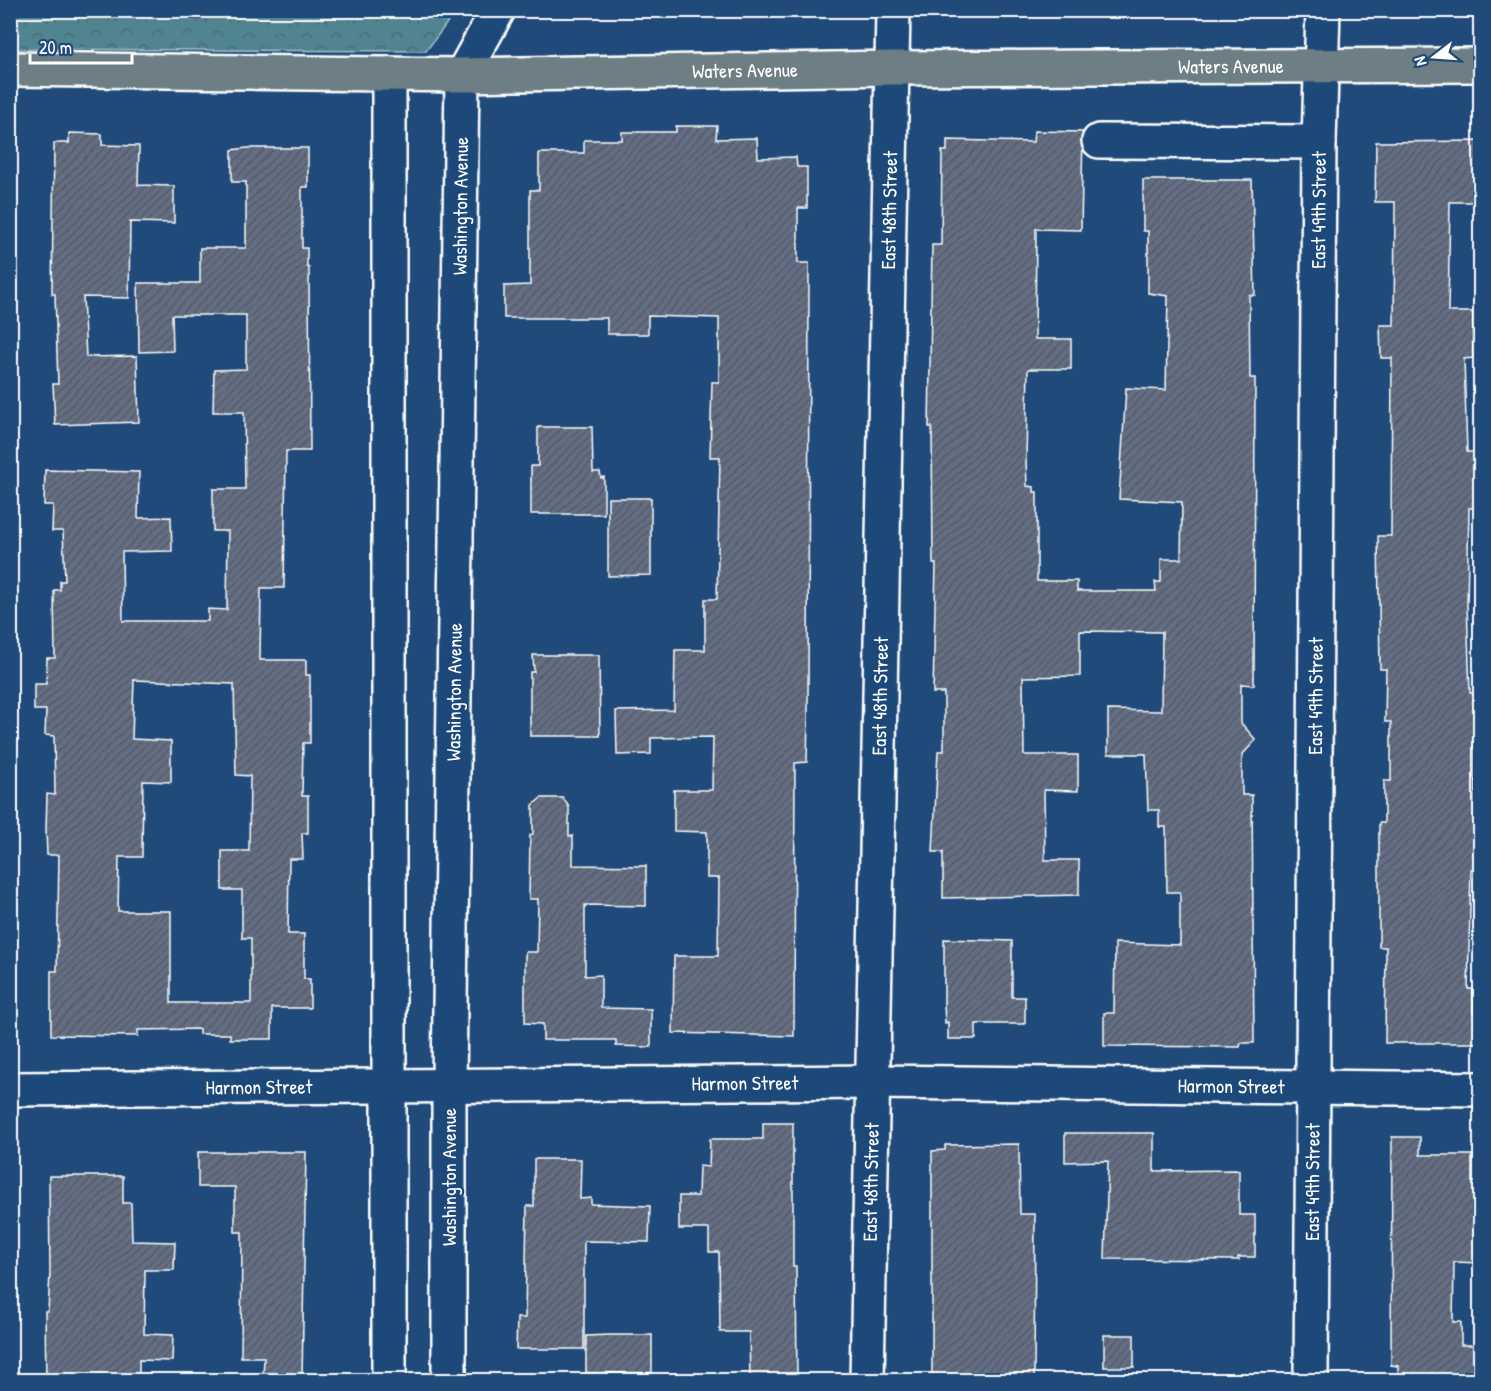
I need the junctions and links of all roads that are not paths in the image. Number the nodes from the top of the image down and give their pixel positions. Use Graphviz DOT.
graph roads {
  1 [pos="498,10"];
  2 [pos="893,10"];
  3 [pos="1323,10"];
  4 [pos="1480,65"];
  5 [pos="1322,66"];
  6 [pos="893,68"];
  7 [pos="10,69"];
  8 [pos="389,74"];
  9 [pos="462,75"];
  10 [pos="1099,141"];
  11 [pos="1319,142"];
  12 [pos="873,1082"];
  13 [pos="449,1084"];
  14 [pos="390,1085"];
  15 [pos="1311,1088"];
  16 [pos="10,1089"];
  17 [pos="1480,1089"];
  18 [pos="390,1380"];
  19 [pos="449,1380"];
  20 [pos="867,1380"];
  21 [pos="1311,1380"];
  1 -- 9 [label="street, Washington Avenue"];
  2 -- 6 [label="street, East 48th Street"];
  3 -- 5 [label="street, East 49th Street"];
  4 -- 5 [label="main road, Waters Avenue"];
  5 -- 6 [label="main road, Waters Avenue"];
  5 -- 11 [label="street, East 49th Street"];
  6 -- 9 [label="main road, Waters Avenue"];
  6 -- 12 [label="street, East 48th Street"];
  7 -- 8 [label="main road, Waters Avenue"];
  8 -- 9 [label="main road, Waters Avenue"];
  8 -- 14 [label="street"];
  9 -- 13 [label="street, Washington Avenue"];
  10 -- 11 [label="street"];
  11 -- 15 [label="street, East 49th Street"];
  12 -- 13 [label="street, Harmon Street"];
  12 -- 15 [label="street, Harmon Street"];
  12 -- 20 [label="street, East 48th Street"];
  13 -- 14 [label="street, Harmon Street"];
  13 -- 19 [label="street, Washington Avenue"];
  14 -- 16 [label="street, Harmon Street"];
  14 -- 18 [label="street"];
  15 -- 17 [label="street, Harmon Street"];
  15 -- 21 [label="street, East 49th Street"];
}
